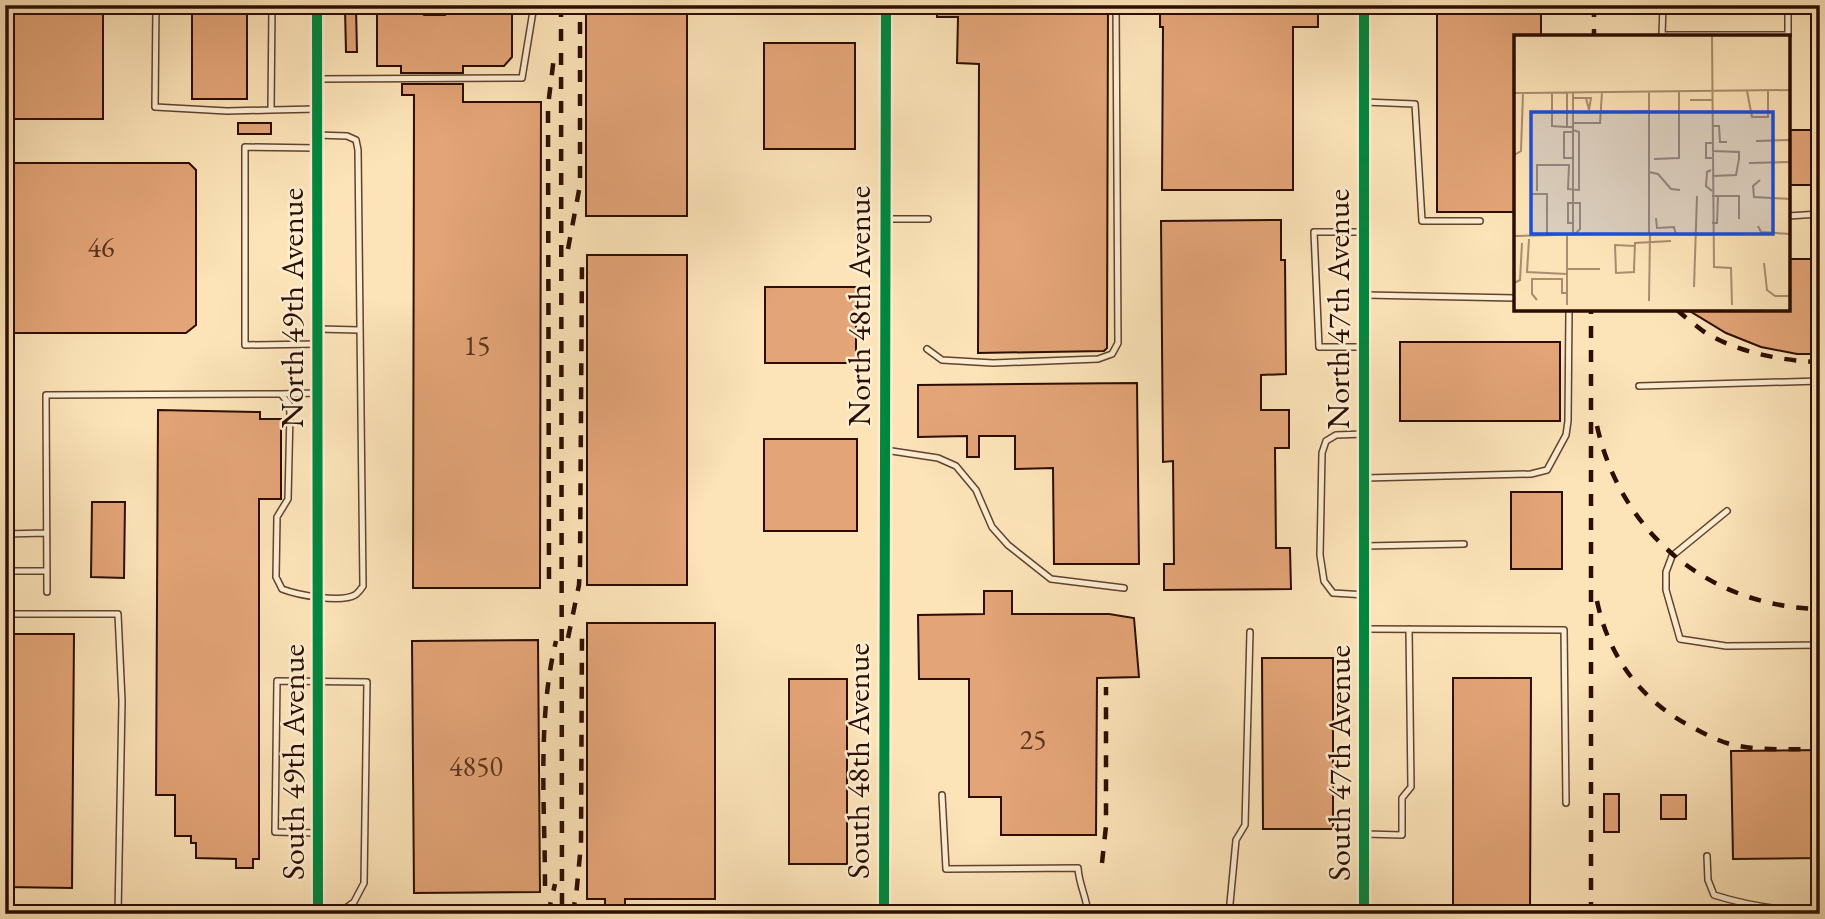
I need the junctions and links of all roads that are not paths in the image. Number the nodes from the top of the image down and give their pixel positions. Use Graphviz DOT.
graph roads {
  1 [pos="156,5"];
  2 [pos="271,5"];
  3 [pos="317,5"];
  4 [pos="534,5"];
  5 [pos="886,5"];
  6 [pos="1116,5"];
  7 [pos="1364,5"];
  8 [pos="1663,5"];
  9 [pos="1788,5"];
  10 [pos="317,79"];
  11 [pos="1364,102"];
  12 [pos="317,109"];
  13 [pos="271,110"];
  14 [pos="317,135"];
  15 [pos="317,148"];
  16 [pos="1820,214"];
  17 [pos="1790,216"];
  18 [pos="886,219"];
  19 [pos="928,219"];
  20 [pos="1480,221"];
  21 [pos="1364,232"];
  22 [pos="1365,295"];
  23 [pos="1514,298"];
  24 [pos="1569,312"];
  25 [pos="318,330"];
  26 [pos="359,330"];
  27 [pos="318,344"];
  28 [pos="1365,348"];
  29 [pos="927,349"];
  30 [pos="1820,381"];
  31 [pos="1639,386"];
  32 [pos="318,393"];
  33 [pos="281,394"];
  34 [pos="1365,434"];
  35 [pos="885,450"];
  36 [pos="1366,478"];
  37 [pos="1727,510"];
  38 [pos="46,533"];
  39 [pos="5,534"];
  40 [pos="1464,544"];
  41 [pos="1366,546"];
  42 [pos="5,571"];
  43 [pos="47,571"];
  44 [pos="1124,588"];
  45 [pos="47,592"];
  46 [pos="1366,595"];
  47 [pos="319,596"];
  48 [pos="884,607"];
  49 [pos="319,611"];
  50 [pos="1366,612"];
  51 [pos="5,614"];
  52 [pos="1366,629"];
  53 [pos="1409,629"];
  54 [pos="1250,632"];
  55 [pos="1820,645"];
  56 [pos="319,681"];
  57 [pos="942,795"];
  58 [pos="1566,803"];
  59 [pos="319,833"];
  60 [pos="1365,834"];
  61 [pos="1707,856"];
  62 [pos="1820,912"];
  63 [pos="118,914"];
  64 [pos="318,914"];
  65 [pos="338,914"];
  66 [pos="884,914"];
  67 [pos="1088,914"];
  68 [pos="1229,914"];
  69 [pos="1364,914"];
  1 -- 13 [label="lane"];
  2 -- 13 [label="lane"];
  3 -- 10 [label="street, North 49th Avenue"];
  4 -- 10 [label="lane"];
  5 -- 18 [label="street, North 48th Avenue"];
  6 -- 29 [label="lane"];
  7 -- 11 [label="street, North 47th Avenue"];
  8 -- 9 [label="lane"];
  10 -- 12 [label="street, North 49th Avenue"];
  11 -- 20 [label="lane"];
  11 -- 21 [label="street, North 47th Avenue"];
  12 -- 13 [label="lane"];
  12 -- 14 [label="street, North 49th Avenue"];
  14 -- 15 [label="street, North 49th Avenue"];
  14 -- 26 [label="lane"];
  15 -- 25 [label="street, North 49th Avenue"];
  15 -- 27 [label="lane"];
  16 -- 17 [label="lane"];
  18 -- 19 [label="lane"];
  18 -- 35 [label="street, North 48th Avenue"];
  21 -- 22 [label="street, North 47th Avenue"];
  21 -- 28 [label="lane"];
  22 -- 23 [label="lane"];
  22 -- 28 [label="street, North 47th Avenue"];
  24 -- 36 [label="lane"];
  25 -- 26 [label="lane"];
  25 -- 27 [label="street, North 49th Avenue"];
  26 -- 47 [label="lane"];
  27 -- 32 [label="street, North 49th Avenue"];
  28 -- 34 [label="street, North 47th Avenue"];
  30 -- 31 [label="lane"];
  32 -- 33 [label="lane"];
  32 -- 47 [label="street, North 49th Avenue"];
  33 -- 38 [label="lane"];
  33 -- 47 [label="lane"];
  34 -- 36 [label="street, North 47th Avenue"];
  34 -- 46 [label="lane"];
  35 -- 44 [label="lane"];
  35 -- 48 [label="street, North 48th Avenue"];
  36 -- 41 [label="street, North 47th Avenue"];
  37 -- 55 [label="lane"];
  38 -- 39 [label="lane"];
  38 -- 43 [label="lane"];
  40 -- 41 [label="lane"];
  41 -- 46 [label="street, North 47th Avenue"];
  42 -- 43 [label="lane"];
  43 -- 45 [label="lane"];
  46 -- 50 [label="street, North 47th Avenue"];
  47 -- 49 [label="street, North 49th Avenue"];
  48 -- 66 [label="street, South 48th Avenue"];
  49 -- 56 [label="street, South 49th Avenue"];
  50 -- 52 [label="street, South 47th Avenue"];
  51 -- 63 [label="lane"];
  52 -- 53 [label="lane"];
  52 -- 60 [label="street, South 47th Avenue"];
  53 -- 58 [label="lane"];
  53 -- 60 [label="lane"];
  54 -- 68 [label="lane"];
  56 -- 59 [label="street, South 49th Avenue"];
  56 -- 59 [label="lane"];
  56 -- 65 [label="lane"];
  57 -- 67 [label="lane"];
  59 -- 64 [label="street, South 49th Avenue"];
  60 -- 69 [label="street, South 47th Avenue"];
  61 -- 62 [label="lane"];
}
